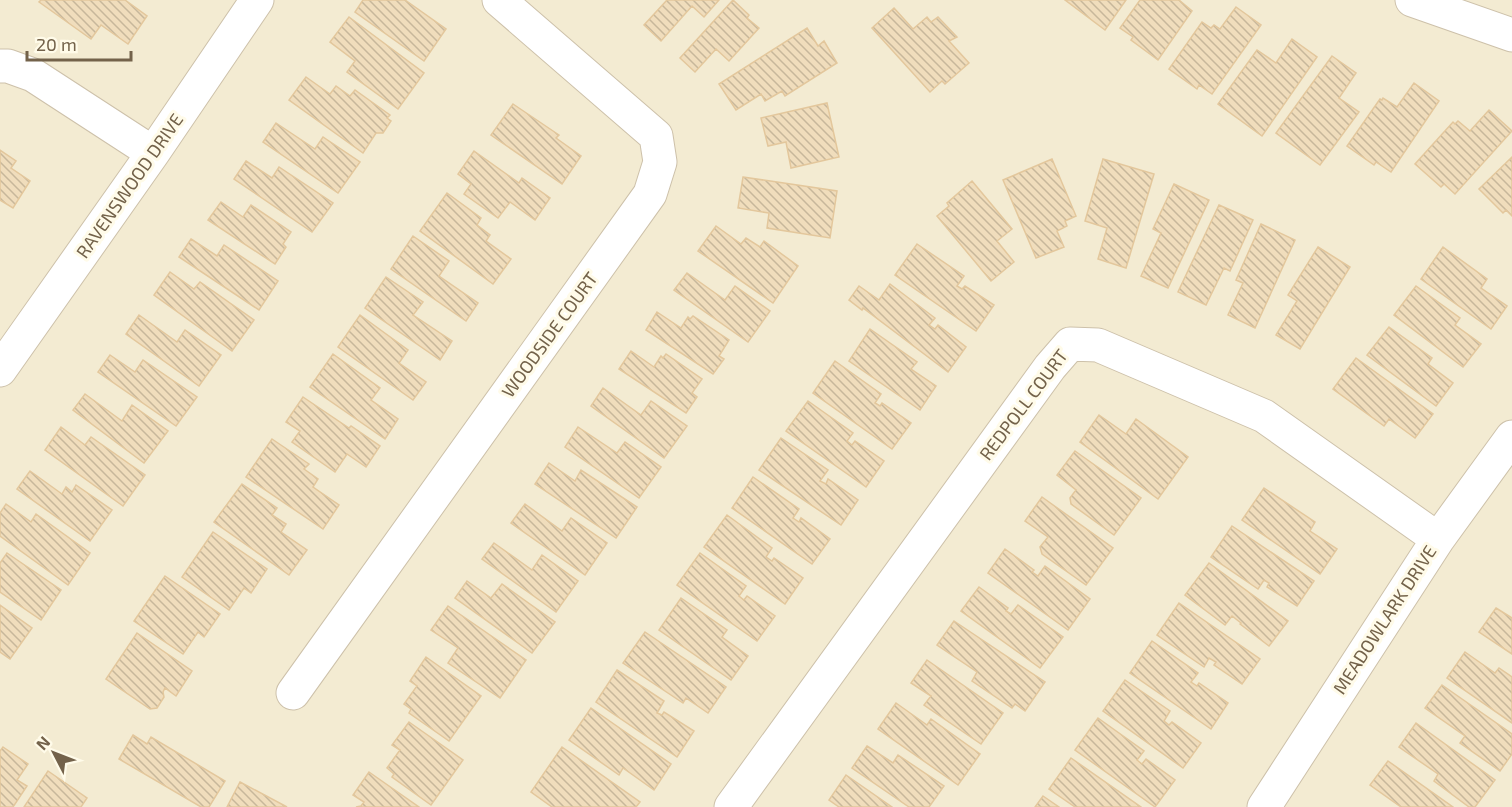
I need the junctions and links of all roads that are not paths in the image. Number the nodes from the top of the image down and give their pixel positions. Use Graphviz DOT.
graph roads {
  1 [pos="256,0"];
  2 [pos="499,0"];
  3 [pos="1412,0"];
  4 [pos="1512,35"];
  5 [pos="0,66"];
  6 [pos="153,153"];
  7 [pos="0,370"];
  8 [pos="1512,437"];
  9 [pos="1438,539"];
  10 [pos="293,693"];
  11 [pos="731,807"];
  12 [pos="1264,807"];
  1 -- 6 [label="street, RAVENSWOOD DRIVE"];
  2 -- 10 [label="street, WOODSIDE COURT"];
  3 -- 4 [label="street"];
  5 -- 6 [label="street"];
  6 -- 7 [label="street, RAVENSWOOD DRIVE"];
  8 -- 9 [label="street, MEADOWLARK DRIVE"];
  9 -- 11 [label="street, REDPOLL COURT"];
  9 -- 12 [label="street, MEADOWLARK DRIVE"];
}
